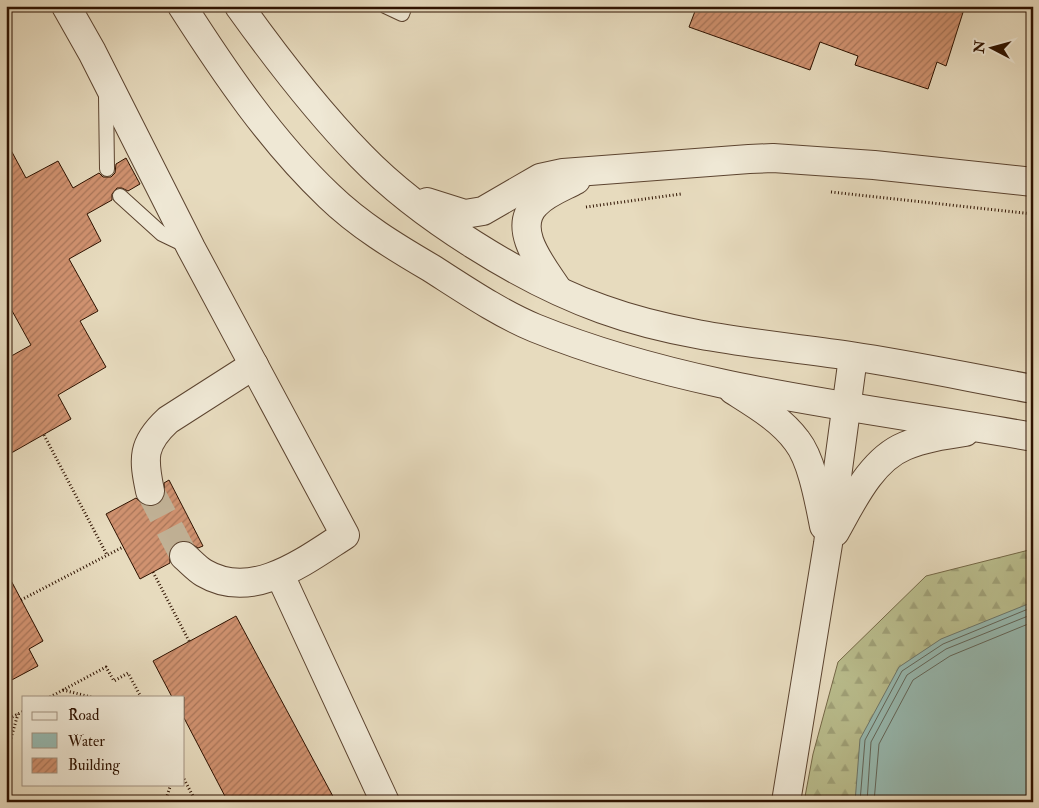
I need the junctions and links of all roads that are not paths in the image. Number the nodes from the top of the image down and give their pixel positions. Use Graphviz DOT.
graph roads {
  1 [pos="66,6"];
  2 [pos="182,6"];
  3 [pos="239,6"];
  4 [pos="385,6"];
  5 [pos="405,6"];
  6 [pos="104,75"];
  7 [pos="108,168"];
  8 [pos="590,173"];
  9 [pos="1033,182"];
  10 [pos="406,195"];
  11 [pos="120,196"];
  12 [pos="191,248"];
  13 [pos="558,290"];
  14 [pos="853,357"];
  15 [pos="254,365"];
  16 [pos="720,382"];
  17 [pos="1033,389"];
  18 [pos="846,406"];
  19 [pos="986,428"];
  20 [pos="1033,437"];
  21 [pos="150,491"];
  22 [pos="828,544"];
  23 [pos="184,556"];
  24 [pos="280,575"];
  25 [pos="385,802"];
  26 [pos="786,802"];
  1 -- 6 [label="street"];
  2 -- 16 [label="street"];
  3 -- 10 [label="street"];
  4 -- 5 [label="lane"];
  6 -- 7 [label="lane"];
  6 -- 12 [label="street"];
  8 -- 9 [label="street"];
  8 -- 10 [label="street"];
  8 -- 13 [label="street"];
  10 -- 13 [label="street"];
  11 -- 12 [label="lane"];
  12 -- 15 [label="street"];
  13 -- 14 [label="street"];
  14 -- 17 [label="street"];
  14 -- 18 [label="street"];
  15 -- 21 [label="street"];
  15 -- 24 [label="street"];
  16 -- 18 [label="street"];
  16 -- 22 [label="street"];
  18 -- 19 [label="street"];
  18 -- 22 [label="street"];
  19 -- 20 [label="street"];
  19 -- 22 [label="street"];
  22 -- 26 [label="street"];
  23 -- 24 [label="street"];
  24 -- 25 [label="street"];
}
